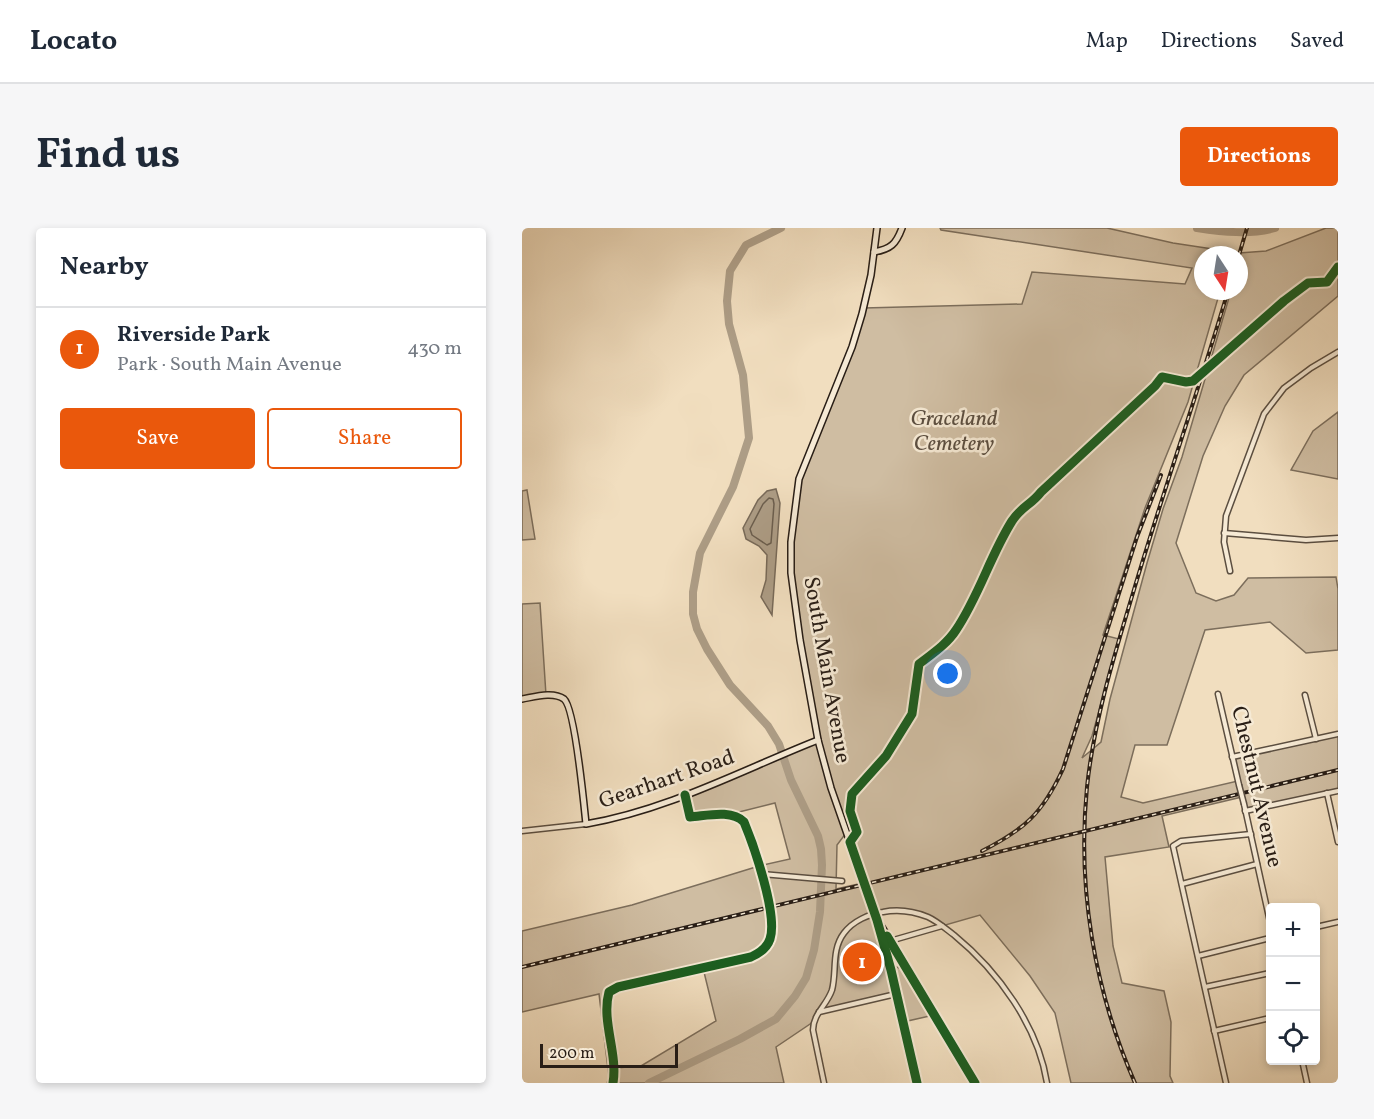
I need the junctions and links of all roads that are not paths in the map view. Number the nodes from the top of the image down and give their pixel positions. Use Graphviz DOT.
graph roads {
  1 [pos="877,228"];
  2 [pos="902,228"];
  3 [pos="874,252"];
  4 [pos="1338,352"];
  5 [pos="1224,533"];
  6 [pos="1338,538"];
  7 [pos="1230,571"];
  8 [pos="1218,694"];
  9 [pos="1305,695"];
  10 [pos="522,699"];
  11 [pos="1338,734"];
  12 [pos="1316,739"];
  13 [pos="818,740"];
  14 [pos="1232,757"];
  15 [pos="1338,791"];
  16 [pos="1327,794"];
  17 [pos="685,795"];
  18 [pos="1245,811"];
  19 [pos="586,824"];
  20 [pos="522,831"];
  21 [pos="1251,834"];
  22 [pos="1338,842"];
  23 [pos="1257,864"];
  24 [pos="762,874"];
  25 [pos="842,881"];
  26 [pos="1182,884"];
  27 [pos="1266,904"];
  28 [pos="874,913"];
  29 [pos="1338,922"];
  30 [pos="942,926"];
  31 [pos="1320,926"];
  32 [pos="1266,939"];
  33 [pos="887,942"];
  34 [pos="1198,956"];
  35 [pos="1266,974"];
  36 [pos="1204,987"];
  37 [pos="897,994"];
  38 [pos="818,1012"];
  39 [pos="1266,1018"];
  40 [pos="1214,1031"];
  41 [pos="1303,1065"];
  42 [pos="613,1083"];
  43 [pos="824,1083"];
  44 [pos="917,1083"];
  45 [pos="975,1083"];
  46 [pos="1047,1083"];
  47 [pos="1226,1083"];
  48 [pos="1307,1083"];
  1 -- 3 [label="main road, South Main Avenue"];
  2 -- 3 [label="main road"];
  3 -- 13 [label="main road, South Main Avenue"];
  4 -- 5 [label="street"];
  5 -- 6 [label="street"];
  5 -- 7 [label="street"];
  8 -- 14 [label="street, Chestnut Avenue"];
  9 -- 12 [label="street"];
  10 -- 19 [label="main road"];
  11 -- 12 [label="street"];
  12 -- 14 [label="street"];
  13 -- 17 [label="main road, Gearhart Road"];
  13 -- 28 [label="main road, South Main Avenue"];
  14 -- 18 [label="street, Chestnut Avenue, bridge"];
  15 -- 16 [label="street"];
  16 -- 18 [label="street"];
  16 -- 22 [label="street"];
  17 -- 19 [label="main road, Gearhart Road"];
  17 -- 24 [label="street"];
  18 -- 21 [label="street, Chestnut Avenue"];
  19 -- 20 [label="street, Gearhart Road"];
  21 -- 23 [label="street, Chestnut Avenue"];
  21 -- 26 [label="street"];
  23 -- 26 [label="street"];
  23 -- 27 [label="street, Chestnut Avenue"];
  24 -- 25 [label="street"];
  24 -- 42 [label="street"];
  26 -- 34 [label="street"];
  28 -- 30 [label="street"];
  28 -- 33 [label="main road, South Main Avenue"];
  28 -- 38 [label="street"];
  29 -- 31 [label="street"];
  30 -- 33 [label="street"];
  30 -- 46 [label="street"];
  32 -- 34 [label="street"];
  33 -- 37 [label="main road, South Main Avenue"];
  33 -- 45 [label="main road"];
  34 -- 36 [label="street"];
  35 -- 36 [label="street"];
  36 -- 40 [label="street"];
  37 -- 38 [label="street"];
  37 -- 44 [label="main road, South Main Avenue"];
  38 -- 43 [label="street"];
  39 -- 40 [label="street"];
  40 -- 47 [label="street"];
  41 -- 48 [label="street"];
}
